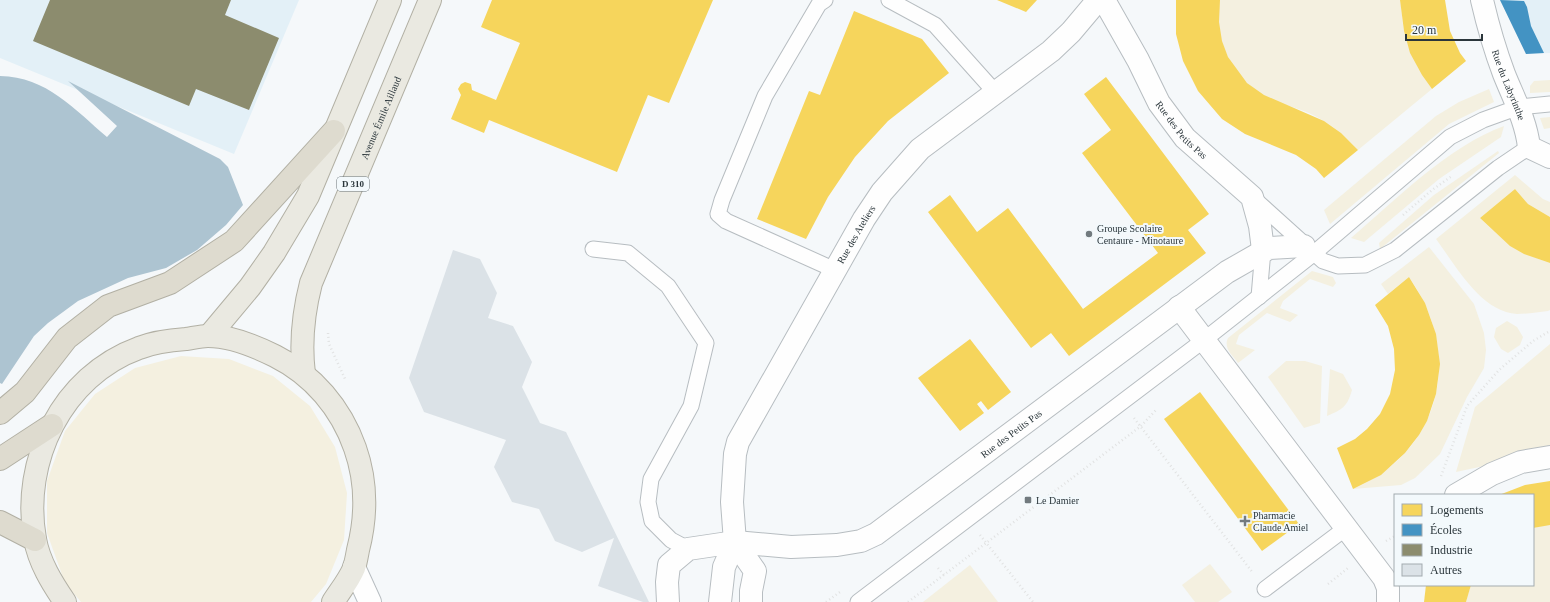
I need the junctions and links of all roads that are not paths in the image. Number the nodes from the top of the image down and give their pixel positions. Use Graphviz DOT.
graph roads {
  1 [pos="390,0"];
  2 [pos="430,0"];
  3 [pos="825,0"];
  4 [pos="889,0"];
  5 [pos="1098,0"];
  6 [pos="1104,0"];
  7 [pos="1482,0"];
  8 [pos="995,92"];
  9 [pos="1550,104"];
  10 [pos="1519,107"];
  11 [pos="334,131"];
  12 [pos="1529,148"];
  13 [pos="1550,157"];
  14 [pos="1252,197"];
  15 [pos="593,249"];
  16 [pos="1263,250"];
  17 [pos="1308,250"];
  18 [pos="835,270"];
  19 [pos="1259,297"];
  20 [pos="1179,307"];
  21 [pos="209,336"];
  22 [pos="1204,340"];
  23 [pos="304,374"];
  24 [pos="0,412"];
  25 [pos="52,425"];
  26 [pos="1550,457"];
  27 [pos="0,459"];
  28 [pos="1458,494"];
  29 [pos="0,522"];
  30 [pos="1346,528"];
  31 [pos="35,540"];
  32 [pos="735,542"];
  33 [pos="688,549"];
  34 [pos="354,567"];
  35 [pos="1265,589"];
  36 [pos="1390,589"];
  37 [pos="65,602"];
  38 [pos="332,602"];
  39 [pos="370,602"];
  40 [pos="668,602"];
  41 [pos="720,602"];
  42 [pos="751,602"];
  43 [pos="858,602"];
  1 -- 11 [label="main road"];
  2 -- 23 [label="main road, Avenue Émile Aillaud / D 310"];
  3 -- 18 [label="lane"];
  4 -- 8 [label="lane"];
  5 -- 8 [label="street, Rue des Ateliers"];
  6 -- 14 [label="street, Rue des Petits Pas"];
  7 -- 10 [label="street, Rue du Labyrinthe"];
  8 -- 18 [label="street, Rue des Ateliers"];
  9 -- 10 [label="lane"];
  10 -- 12 [label="street, Rue du Labyrinthe"];
  10 -- 17 [label="lane"];
  11 -- 21 [label="main road"];
  11 -- 24 [label="highway"];
  12 -- 13 [label="street"];
  12 -- 17 [label="lane"];
  14 -- 16 [label="street"];
  14 -- 17 [label="lane"];
  15 -- 33 [label="lane"];
  16 -- 17 [label="street, Rue des Petits Pas"];
  16 -- 19 [label="lane"];
  16 -- 20 [label="street, Rue des Petits Pas"];
  17 -- 19 [label="lane"];
  18 -- 32 [label="street, Rue des Ateliers"];
  19 -- 22 [label="lane"];
  20 -- 22 [label="street"];
  20 -- 32 [label="street, Rue des Petits Pas"];
  21 -- 23 [label="main road"];
  21 -- 25 [label="main road"];
  22 -- 30 [label="street"];
  22 -- 43 [label="lane"];
  23 -- 34 [label="main road"];
  25 -- 27 [label="highway"];
  25 -- 31 [label="main road"];
  26 -- 28 [label="street"];
  29 -- 31 [label="highway"];
  30 -- 35 [label="lane"];
  30 -- 36 [label="street"];
  31 -- 37 [label="main road"];
  32 -- 33 [label="street, Rue des Petits Pas"];
  32 -- 41 [label="street"];
  32 -- 42 [label="street"];
  33 -- 40 [label="street"];
  34 -- 38 [label="main road"];
  34 -- 39 [label="street"];
}
